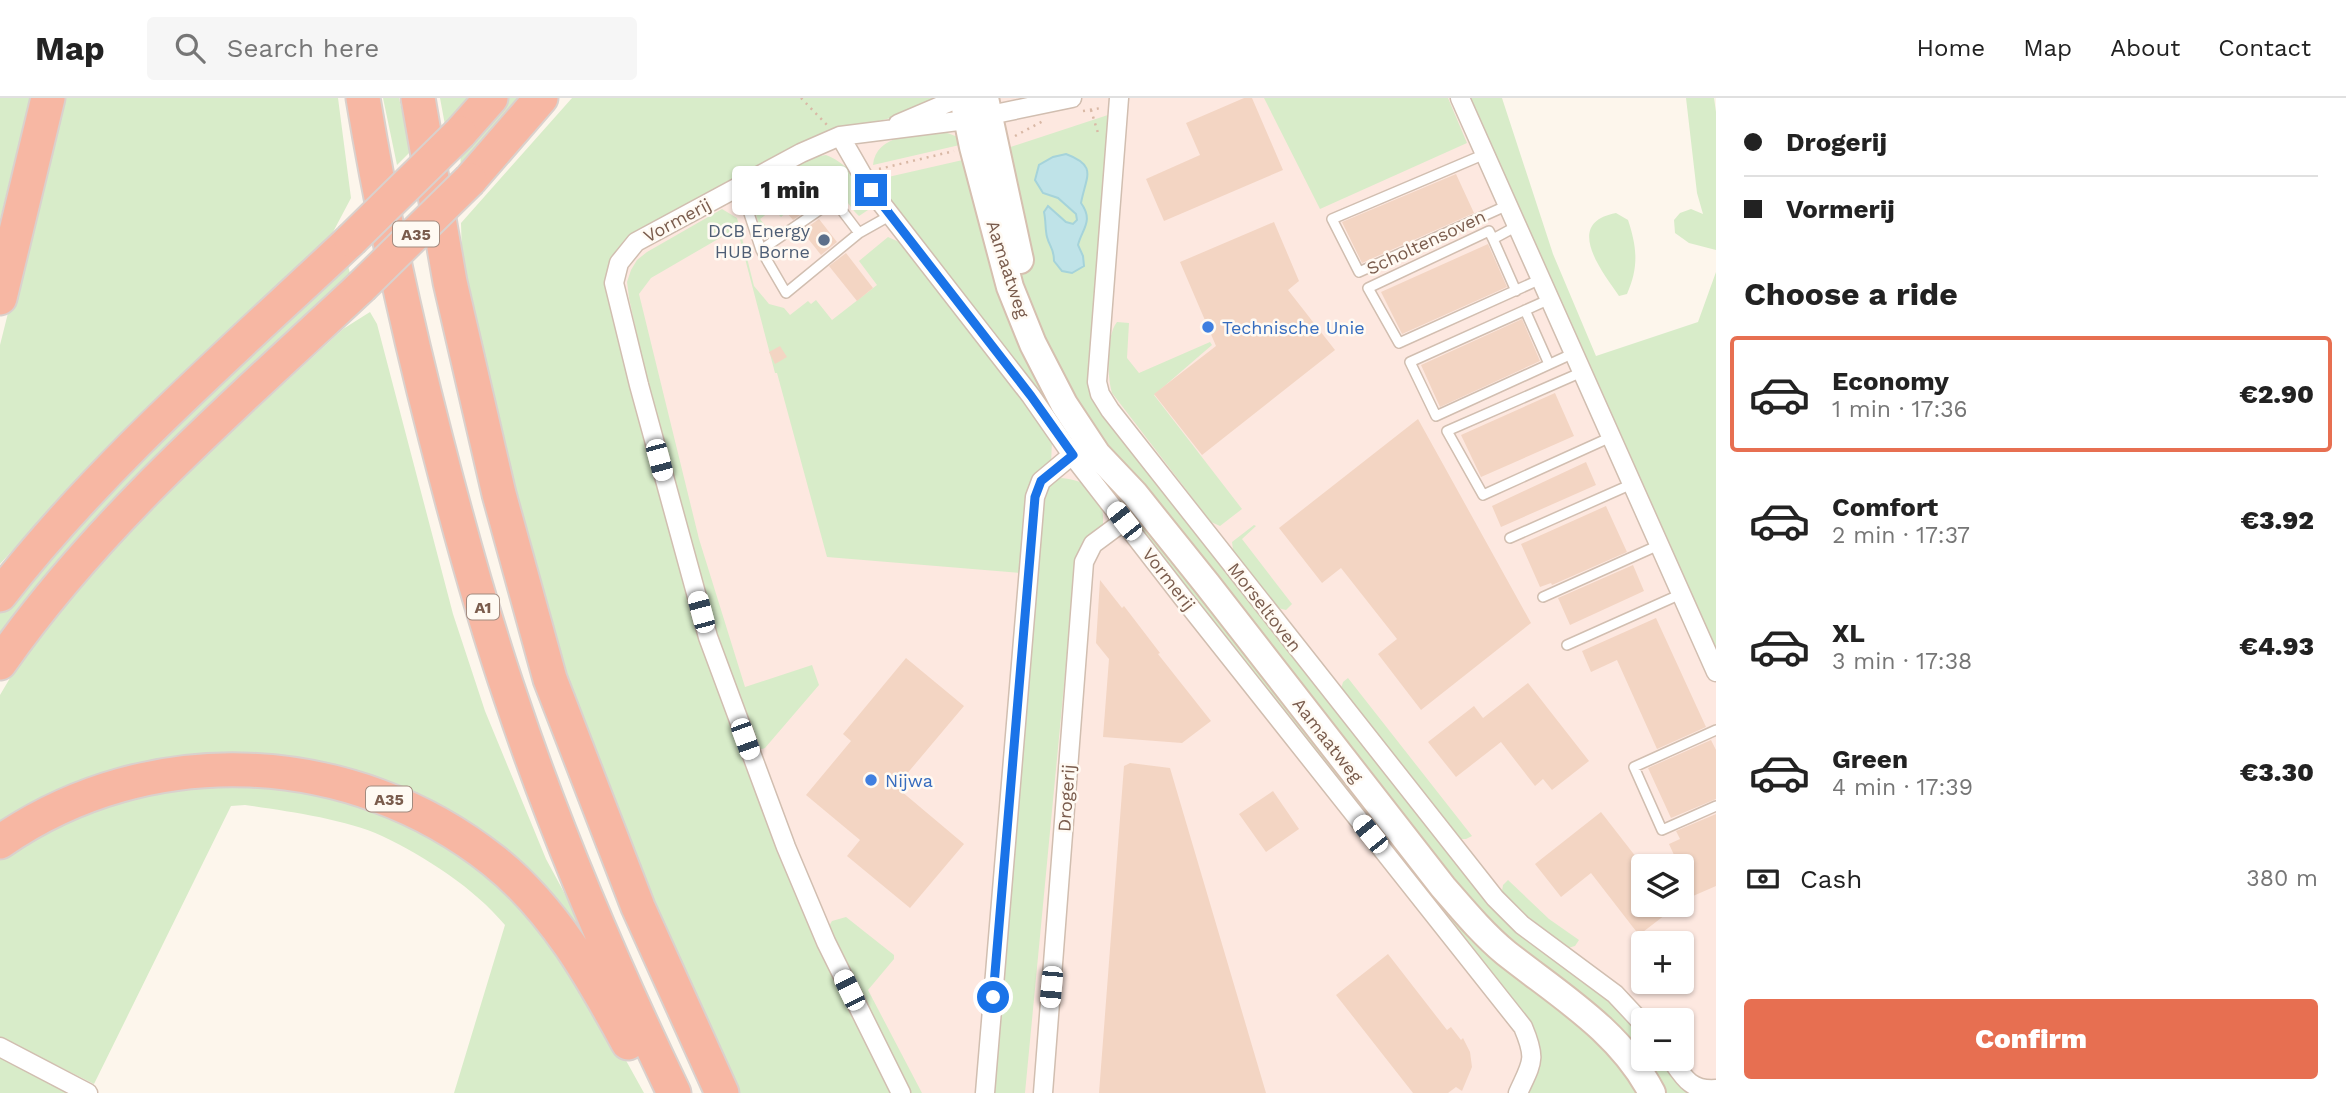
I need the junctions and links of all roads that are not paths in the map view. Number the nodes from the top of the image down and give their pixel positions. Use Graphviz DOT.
graph roads {
  1 [pos="48,98"];
  2 [pos="363,98"];
  3 [pos="418,98"];
  4 [pos="491,98"];
  5 [pos="541,98"];
  6 [pos="1072,98"];
  7 [pos="1119,98"];
  8 [pos="1460,98"];
  9 [pos="972,106"];
  10 [pos="840,136"];
  11 [pos="1485,154"];
  12 [pos="740,186"];
  13 [pos="1508,205"];
  14 [pos="891,215"];
  15 [pos="1517,226"];
  16 [pos="859,233"];
  17 [pos="1493,239"];
  18 [pos="761,250"];
  19 [pos="1541,279"];
  20 [pos="1516,291"];
  21 [pos="0,298"];
  22 [pos="1549,299"];
  23 [pos="1525,310"];
  24 [pos="1574,353"];
  25 [pos="1549,364"];
  26 [pos="1582,372"];
  27 [pos="1611,438"];
  28 [pos="1073,455"];
  29 [pos="1632,484"];
  30 [pos="1124,521"];
  31 [pos="1510,538"];
  32 [pos="1659,545"];
  33 [pos="1681,594"];
  34 [pos="0,596"];
  35 [pos="1544,597"];
  36 [pos="1567,645"];
  37 [pos="0,663"];
  38 [pos="1716,672"];
  39 [pos="1715,733"];
  40 [pos="1716,806"];
  41 [pos="0,842"];
  42 [pos="1631,1011"];
  43 [pos="0,1047"];
  44 [pos="1681,1071"];
  45 [pos="1716,1089"];
  46 [pos="88,1093"];
  47 [pos="656,1093"];
  48 [pos="674,1093"];
  49 [pos="722,1093"];
  50 [pos="901,1093"];
  51 [pos="985,1093"];
  52 [pos="1043,1093"];
  53 [pos="1518,1093"];
  54 [pos="1652,1093"];
  1 -- 21 [label="highway"];
  2 -- 48 [label="highway, A1"];
  3 -- 49 [label="highway"];
  4 -- 34 [label="highway, bridge"];
  5 -- 37 [label="highway, A35, bridge"];
  6 -- 9 [label="street"];
  7 -- 42 [label="street, Morseltoven"];
  8 -- 11 [label="street, Scholtensoven"];
  9 -- 10 [label="street"];
  9 -- 54 [label="main road, Aamaatweg"];
  10 -- 12 [label="street, Vormerij"];
  10 -- 14 [label="street, Vormerij"];
  11 -- 13 [label="street, Scholtensoven"];
  11 -- 13 [label="lane, Scholtensoven"];
  12 -- 18 [label="lane"];
  12 -- 50 [label="street, Vormerij"];
  13 -- 15 [label="street, Scholtensoven"];
  14 -- 16 [label="lane"];
  14 -- 28 [label="street, Vormerij"];
  15 -- 17 [label="lane, Scholtensoven"];
  15 -- 19 [label="street, Scholtensoven"];
  16 -- 18 [label="lane"];
  16 -- 18 [label="lane"];
  17 -- 20 [label="lane, Scholtensoven"];
  17 -- 20 [label="lane, Scholtensoven"];
  19 -- 20 [label="lane, Scholtensoven"];
  19 -- 22 [label="street, Scholtensoven"];
  22 -- 23 [label="lane"];
  22 -- 24 [label="street, Scholtensoven"];
  23 -- 25 [label="lane"];
  23 -- 25 [label="lane"];
  24 -- 25 [label="lane"];
  24 -- 26 [label="street, Scholtensoven"];
  26 -- 27 [label="street, Scholtensoven"];
  26 -- 27 [label="lane"];
  27 -- 29 [label="street, Scholtensoven"];
  28 -- 30 [label="street, Vormerij"];
  28 -- 51 [label="street"];
  29 -- 31 [label="lane"];
  29 -- 32 [label="street, Scholtensoven"];
  30 -- 52 [label="street, Drogerij"];
  30 -- 53 [label="street, Vormerij"];
  32 -- 33 [label="street, Scholtensoven"];
  32 -- 35 [label="lane"];
  33 -- 36 [label="lane"];
  33 -- 38 [label="street, Scholtensoven"];
  39 -- 40 [label="lane"];
  41 -- 47 [label="highway, A35"];
  43 -- 46 [label="street"];
  44 -- 45 [label="street"];
}
